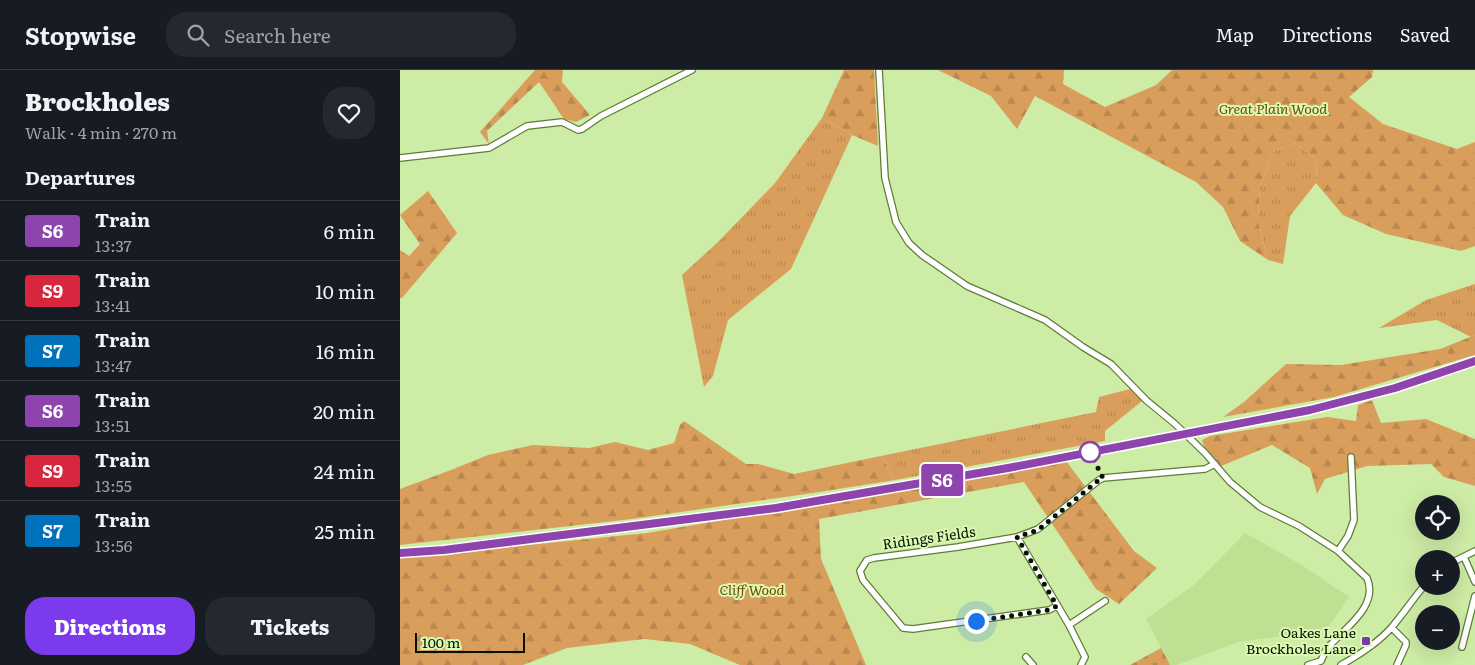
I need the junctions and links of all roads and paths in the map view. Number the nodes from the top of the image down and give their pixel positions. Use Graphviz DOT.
graph roads {
  1 [pos="692,70"];
  2 [pos="879,70"];
  3 [pos="400,158"];
  4 [pos="1351,458"];
  5 [pos="1214,464"];
  6 [pos="1017,537"];
  7 [pos="1338,551"];
  8 [pos="1475,552"];
  9 [pos="1464,556"];
  10 [pos="1460,558"];
  11 [pos="1475,582"];
  12 [pos="1417,595"];
  13 [pos="1475,596"];
  14 [pos="1105,601"];
  15 [pos="1057,606"];
  16 [pos="1068,625"];
  17 [pos="1392,628"];
  18 [pos="1462,647"];
  19 [pos="1026,657"];
  20 [pos="1321,663"];
  21 [pos="1032,665"];
  22 [pos="1081,665"];
  23 [pos="1308,665"];
  24 [pos="1341,665"];
  25 [pos="1397,665"];
  1 -- 3 [label="street"];
  2 -- 5 [label="street"];
  4 -- 7 [label="street"];
  5 -- 6 [label="street, Ridings Fields"];
  5 -- 7 [label="street"];
  6 -- 15 [label="street"];
  6 -- 15 [label="street, Ridings Fields"];
  7 -- 20 [label="street"];
  8 -- 9 [label="street"];
  9 -- 10 [label="street"];
  9 -- 11 [label="street"];
  12 -- 17 [label="street"];
  13 -- 18 [label="street"];
  14 -- 16 [label="street"];
  15 -- 16 [label="street"];
  16 -- 22 [label="street"];
  17 -- 24 [label="street"];
  17 -- 25 [label="street"];
  19 -- 21 [label="street"];
  20 -- 23 [label="street"];
}
